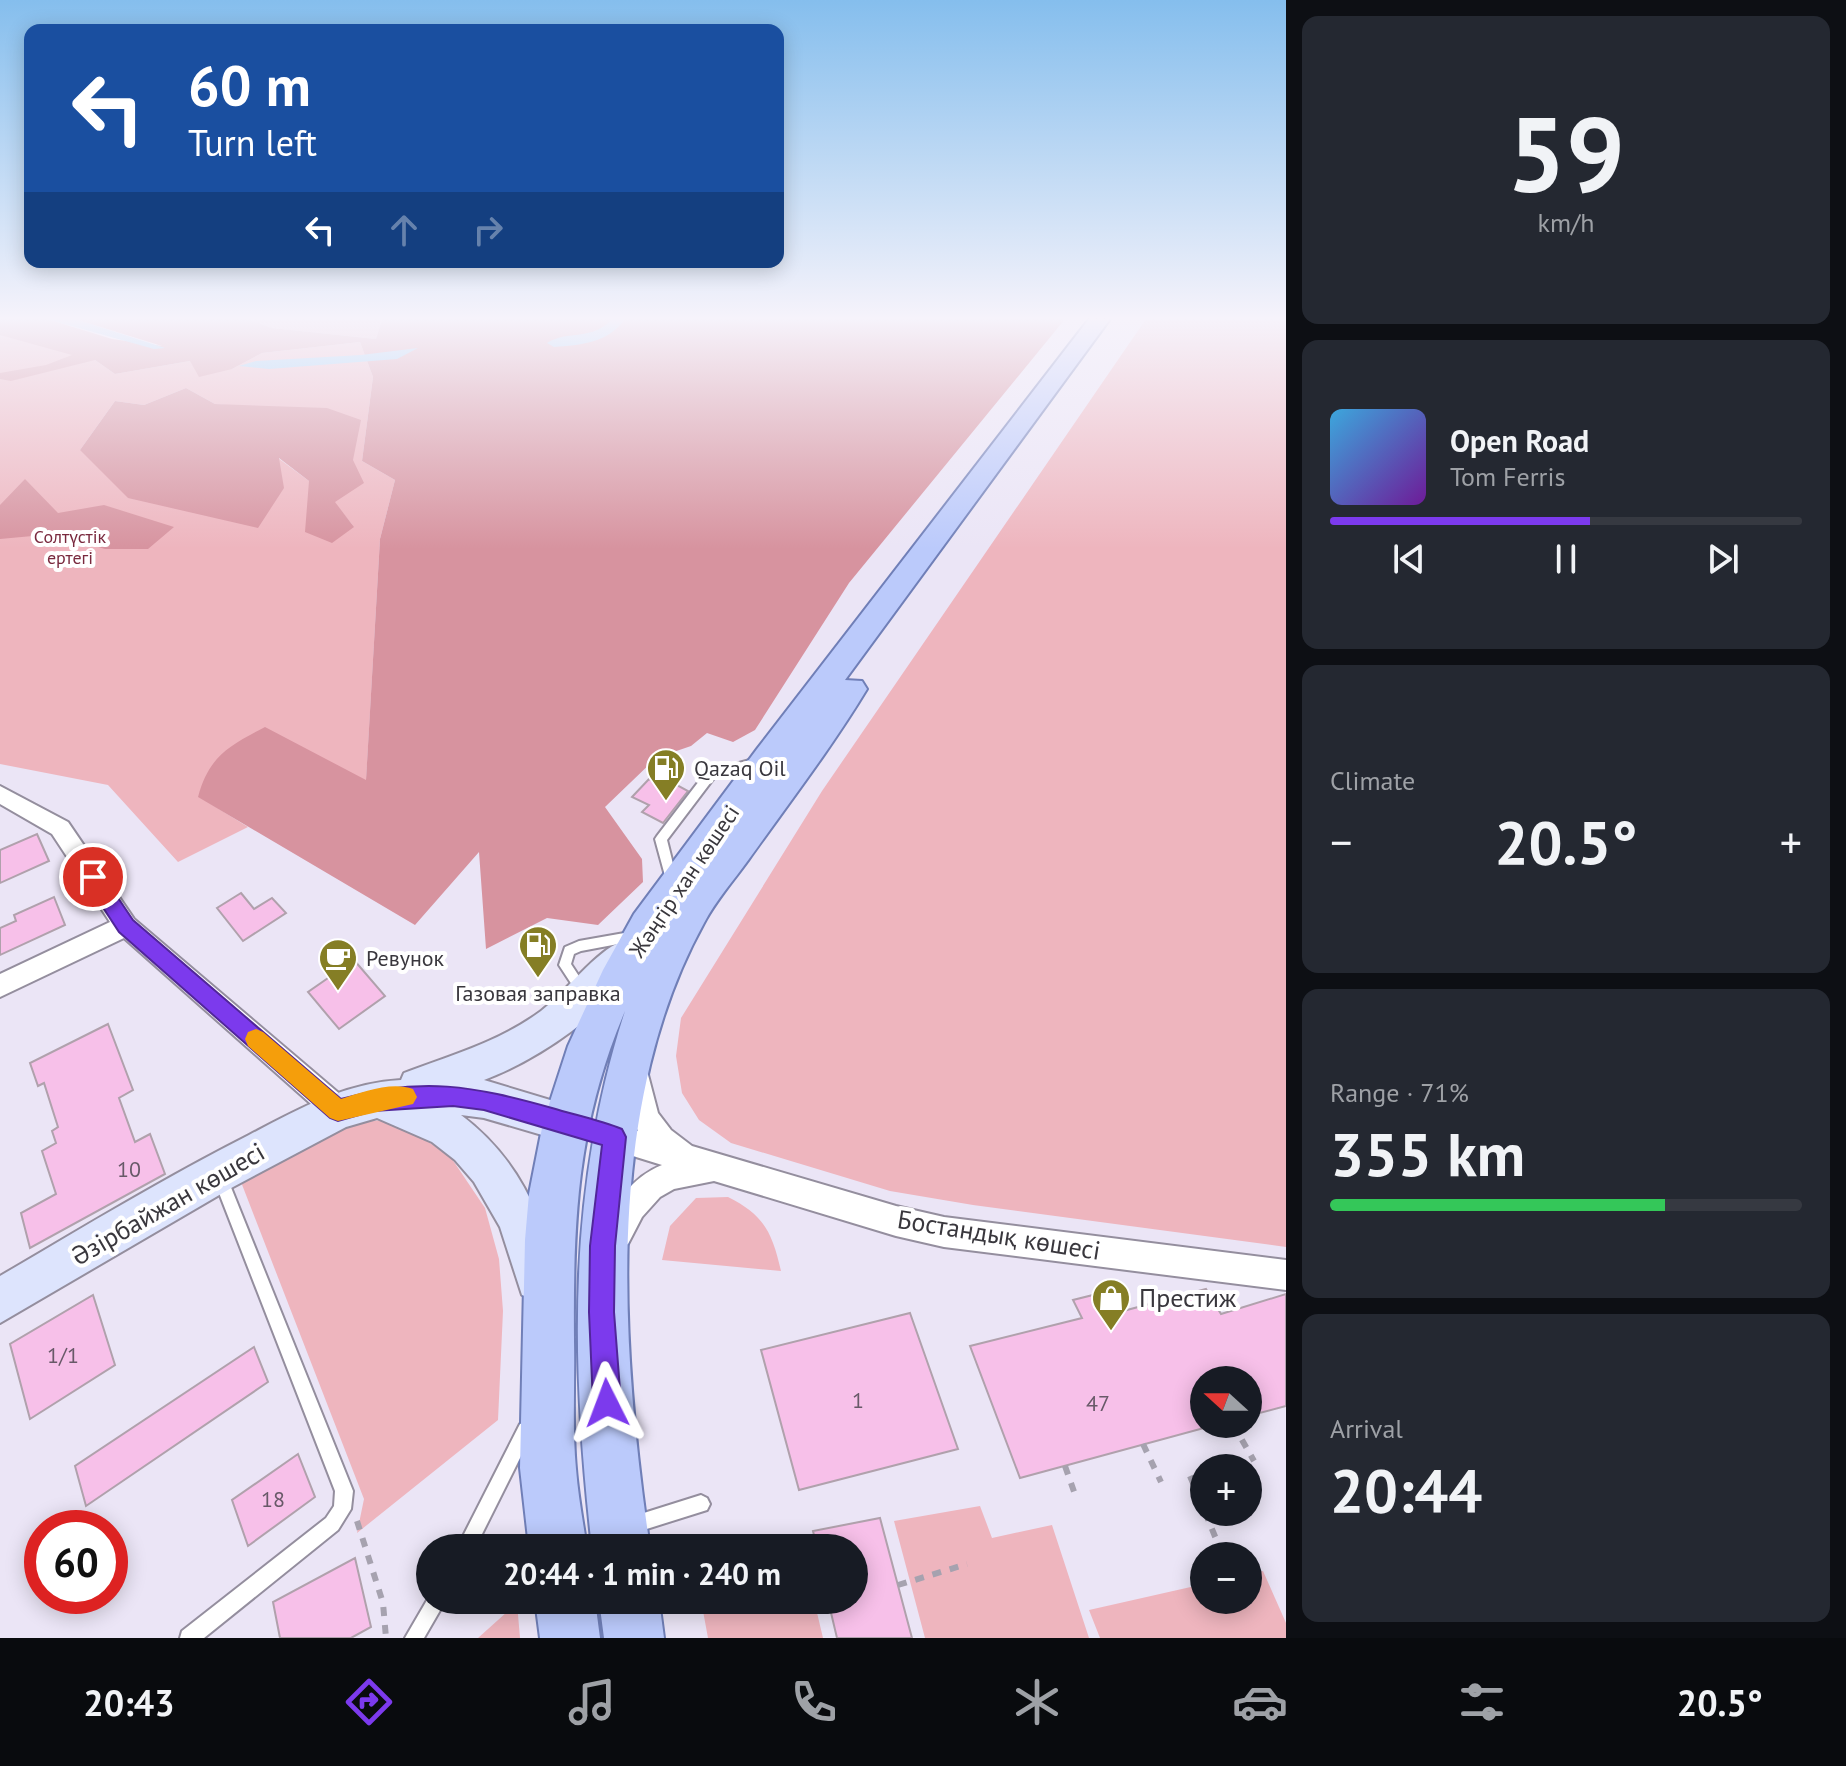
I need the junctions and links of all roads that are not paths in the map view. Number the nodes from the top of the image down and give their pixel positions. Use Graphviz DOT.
graph roads {
  1 [pos="1042,395"];
  2 [pos="1063,395"];
  3 [pos="0,794"];
  4 [pos="661,908"];
  5 [pos="126,926"];
  6 [pos="0,986"];
  7 [pos="638,1029"];
  8 [pos="355,1105"];
  9 [pos="566,1123"];
  10 [pos="614,1137"];
  11 [pos="718,1169"];
  12 [pos="218,1172"];
  13 [pos="1286,1275"];
  14 [pos="0,1301"];
  15 [pos="602,1312"];
  16 [pos="549,1336"];
  17 [pos="701,1504"];
  18 [pos="473,1534"];
  19 [pos="556,1534"];
  20 [pos="618,1534"];
  21 [pos="629,1534"];
  22 [pos="429,1614"];
  23 [pos="567,1614"];
  24 [pos="631,1614"];
  25 [pos="189,1638"];
  26 [pos="414,1638"];
  27 [pos="570,1638"];
  28 [pos="634,1638"];
  1 -- 4 [label="main road, Жәңгір хан көшесі"];
  2 -- 7 [label="main road, Жәңгір хан көшесі"];
  3 -- 5 [label="street"];
  4 -- 8 [label="main road"];
  4 -- 9 [label="main road, Жәңгір хан көшесі"];
  5 -- 6 [label="street"];
  5 -- 8 [label="street"];
  7 -- 10 [label="main road, Жәңгір хан көшесі"];
  7 -- 11 [label="street"];
  8 -- 9 [label="main road"];
  8 -- 12 [label="main road, Әзірбайжан көшесі"];
  8 -- 16 [label="main road"];
  9 -- 10 [label="main road"];
  9 -- 16 [label="main road, Жәңгір хан көшесі"];
  10 -- 11 [label="street"];
  10 -- 15 [label="main road, Жәңгір хан көшесі"];
  11 -- 13 [label="street, Бостандық көшесі"];
  11 -- 15 [label="street"];
  12 -- 14 [label="main road, Әзірбайжан көшесі"];
  12 -- 25 [label="lane"];
  15 -- 20 [label="main road, Жәңгір хан көшесі"];
  16 -- 18 [label="lane"];
  16 -- 19 [label="main road, Жәңгір хан көшесі"];
  17 -- 21 [label="lane"];
  22 -- 26 [label="lane"];
  23 -- 27 [label="main road"];
  24 -- 28 [label="main road"];
}
